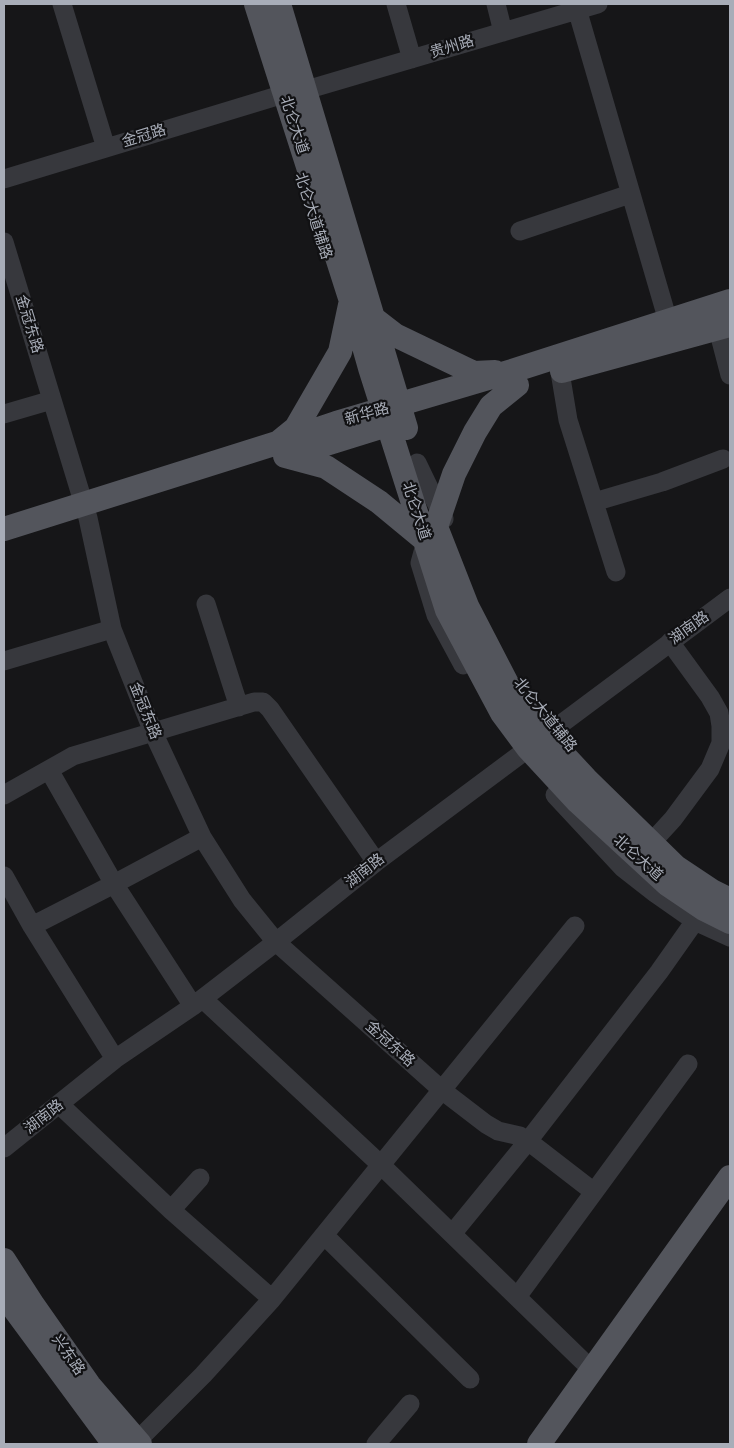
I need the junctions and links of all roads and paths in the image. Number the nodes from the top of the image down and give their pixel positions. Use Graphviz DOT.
graph roads {
  1 [pos="62,4"];
  2 [pos="245,4"];
  3 [pos="256,4"];
  4 [pos="278,4"];
  5 [pos="290,4"];
  6 [pos="396,4"];
  7 [pos="496,4"];
  8 [pos="598,4"];
  9 [pos="577,9"];
  10 [pos="503,32"];
  11 [pos="412,59"];
  12 [pos="294,92"];
  13 [pos="106,148"];
  14 [pos="4,179"];
  15 [pos="630,194"];
  16 [pos="520,231"];
  17 [pos="4,242"];
  18 [pos="351,301"];
  19 [pos="730,301"];
  20 [pos="373,318"];
  21 [pos="668,321"];
  22 [pos="346,324"];
  23 [pos="724,327"];
  24 [pos="370,368"];
  25 [pos="560,372"];
  26 [pos="730,375"];
  27 [pos="515,378"];
  28 [pos="52,400"];
  29 [pos="4,414"];
  30 [pos="394,415"];
  31 [pos="281,450"];
  32 [pos="724,459"];
  33 [pos="594,502"];
  34 [pos="86,511"];
  35 [pos="434,527"];
  36 [pos="4,529"];
  37 [pos="4,544"];
  38 [pos="616,572"];
  39 [pos="206,604"];
  40 [pos="727,605"];
  41 [pos="112,629"];
  42 [pos="670,642"];
  43 [pos="4,661"];
  44 [pos="239,707"];
  45 [pos="153,732"];
  46 [pos="536,742"];
  47 [pos="49,770"];
  48 [pos="4,795"];
  49 [pos="202,837"];
  50 [pos="654,840"];
  51 [pos="376,862"];
  52 [pos="4,876"];
  53 [pos="114,884"];
  54 [pos="730,889"];
  55 [pos="730,900"];
  56 [pos="700,915"];
  57 [pos="730,922"];
  58 [pos="32,926"];
  59 [pos="575,926"];
  60 [pos="730,937"];
  61 [pos="276,942"];
  62 [pos="198,1003"];
  63 [pos="115,1059"];
  64 [pos="688,1064"];
  65 [pos="442,1091"];
  66 [pos="60,1105"];
  67 [pos="528,1141"];
  68 [pos="4,1148"];
  69 [pos="381,1165"];
  70 [pos="730,1177"];
  71 [pos="200,1178"];
  72 [pos="594,1192"];
  73 [pos="171,1210"];
  74 [pos="452,1234"];
  75 [pos="324,1236"];
  76 [pos="4,1260"];
  77 [pos="4,1295"];
  78 [pos="517,1297"];
  79 [pos="272,1299"];
  80 [pos="592,1370"];
  81 [pos="470,1379"];
  82 [pos="410,1404"];
  83 [pos="138,1443"];
  84 [pos="114,1444"];
  85 [pos="376,1444"];
  86 [pos="539,1444"];
  1 -- 13 [label="street"];
  2 -- 12 [label="street, 北仑大道辅路"];
  3 -- 12 [label="main road, 北仑大道"];
  4 -- 12 [label="main road, 北仑大道"];
  5 -- 12 [label="street, 北仑大道辅路"];
  6 -- 11 [label="street"];
  7 -- 10 [label="street"];
  8 -- 9 [label="street, 贵州路"];
  9 -- 10 [label="street, 贵州路"];
  9 -- 15 [label="street"];
  10 -- 11 [label="street, 贵州路"];
  11 -- 12 [label="street, 贵州路"];
  12 -- 13 [label="street, 金冠路"];
  12 -- 18 [label="main road, 北仑大道"];
  12 -- 20 [label="main road, 北仑大道"];
  12 -- 22 [label="street, 北仑大道辅路"];
  13 -- 14 [label="street, 金冠路"];
  15 -- 16 [label="street"];
  15 -- 21 [label="street"];
  17 -- 28 [label="street, 金冠东路"];
  18 -- 22 [label="main road"];
  18 -- 24 [label="main road, 北仑大道"];
  19 -- 21 [label="main road, 新华路"];
  20 -- 27 [label="main road"];
  20 -- 30 [label="main road, 北仑大道"];
  21 -- 27 [label="main road, 新华路"];
  22 -- 24 [label="street, 北仑大道辅路"];
  22 -- 31 [label="main road"];
  23 -- 25 [label="main road, 新华路"];
  23 -- 26 [label="street"];
  24 -- 30 [label="main road, 北仑大道"];
  25 -- 27 [label="main road, 新华路"];
  25 -- 33 [label="street"];
  27 -- 30 [label="main road, 新华路"];
  27 -- 35 [label="main road"];
  28 -- 29 [label="street"];
  28 -- 34 [label="street, 金冠东路"];
  30 -- 31 [label="main road, 新华路"];
  30 -- 35 [label="main road, 北仑大道"];
  30 -- 35 [label="main road, 北仑大道"];
  31 -- 34 [label="main road, 新华路"];
  31 -- 35 [label="main road"];
  32 -- 33 [label="street"];
  33 -- 38 [label="street"];
  34 -- 36 [label="main road, 新华路"];
  34 -- 37 [label="main road, 新华路"];
  34 -- 41 [label="street, 金冠东路"];
  35 -- 46 [label="street, 北仑大道辅路"];
  35 -- 46 [label="main road, 北仑大道"];
  39 -- 44 [label="street"];
  40 -- 42 [label="street, 湖南路"];
  41 -- 43 [label="street"];
  41 -- 45 [label="street, 金冠东路"];
  42 -- 46 [label="street, 湖南路"];
  42 -- 50 [label="street"];
  44 -- 45 [label="street"];
  44 -- 51 [label="street"];
  45 -- 47 [label="street"];
  45 -- 49 [label="street, 金冠东路"];
  46 -- 50 [label="main road, 北仑大道"];
  46 -- 51 [label="street, 湖南路"];
  46 -- 56 [label="main road, 北仑大道"];
  47 -- 48 [label="street"];
  47 -- 53 [label="street"];
  49 -- 53 [label="street"];
  49 -- 61 [label="street, 金冠东路"];
  50 -- 54 [label="street"];
  50 -- 55 [label="main road, 北仑大道"];
  51 -- 61 [label="street, 湖南路"];
  52 -- 58 [label="street"];
  53 -- 58 [label="street"];
  53 -- 62 [label="street"];
  56 -- 57 [label="main road, 北仑大道"];
  56 -- 60 [label="street"];
  56 -- 67 [label="street"];
  58 -- 63 [label="street"];
  59 -- 65 [label="street"];
  61 -- 62 [label="street, 湖南路"];
  61 -- 65 [label="street, 金冠东路"];
  62 -- 63 [label="street, 湖南路"];
  62 -- 69 [label="street"];
  63 -- 66 [label="street, 湖南路"];
  64 -- 72 [label="street"];
  65 -- 67 [label="street, 金冠东路"];
  65 -- 69 [label="street"];
  66 -- 68 [label="street, 湖南路"];
  66 -- 73 [label="street"];
  67 -- 72 [label="street, 金冠东路"];
  67 -- 74 [label="street"];
  69 -- 74 [label="street"];
  69 -- 75 [label="street"];
  70 -- 80 [label="main road"];
  71 -- 73 [label="street"];
  72 -- 78 [label="street"];
  73 -- 79 [label="street"];
  74 -- 78 [label="street"];
  75 -- 79 [label="street"];
  75 -- 81 [label="street"];
  76 -- 83 [label="main road, 兴东路"];
  77 -- 84 [label="main road, 兴东路"];
  78 -- 80 [label="street"];
  79 -- 83 [label="street"];
  80 -- 86 [label="main road"];
  82 -- 85 [label="street"];
}
